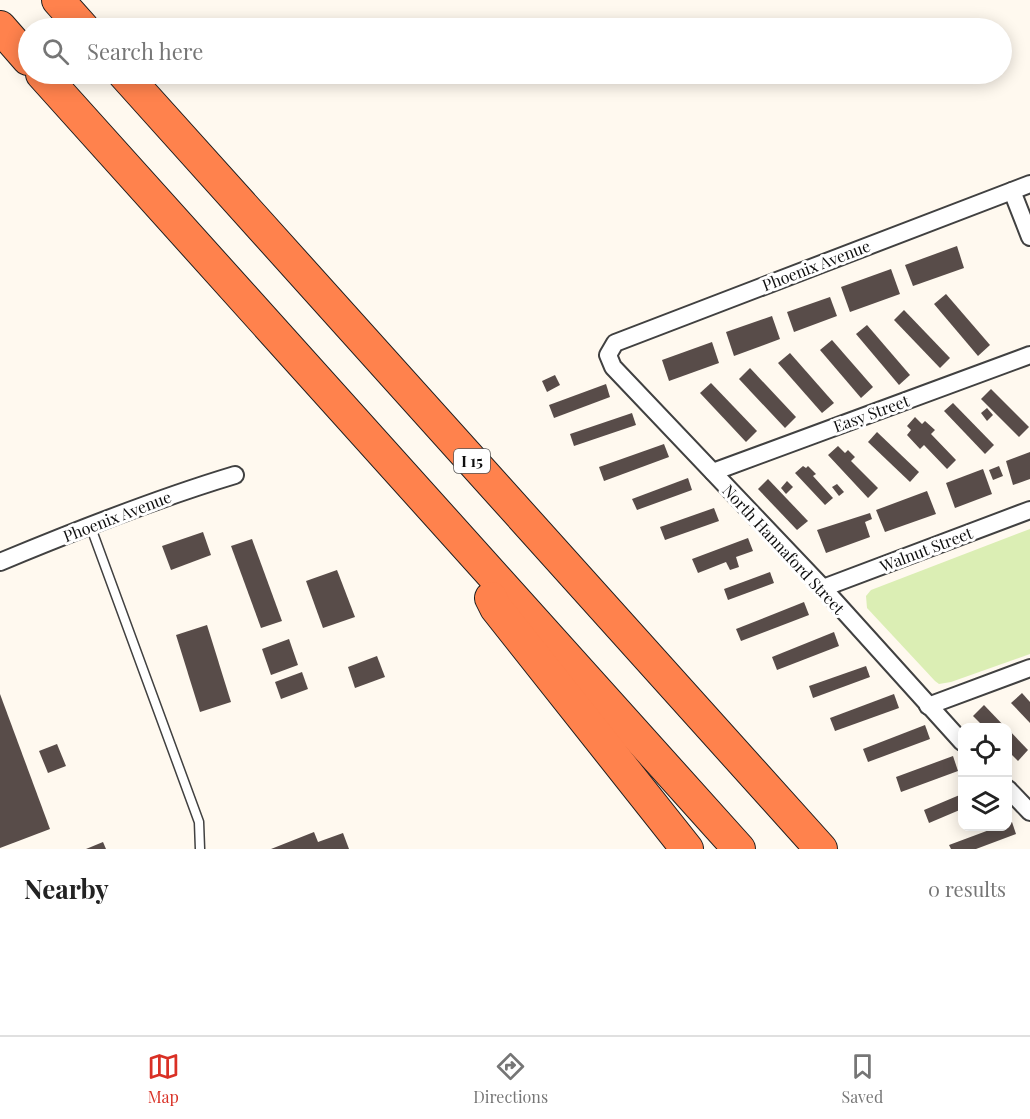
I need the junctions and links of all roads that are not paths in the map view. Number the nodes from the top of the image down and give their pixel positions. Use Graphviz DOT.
graph roads {
  1 [pos="58,0"];
  2 [pos="74,18"];
  3 [pos="0,27"];
  4 [pos="18,48"];
  5 [pos="51,84"];
  6 [pos="133,84"];
  7 [pos="1030,184"];
  8 [pos="1012,191"];
  9 [pos="1030,237"];
  10 [pos="608,355"];
  11 [pos="1030,355"];
  12 [pos="713,472"];
  13 [pos="235,475"];
  14 [pos="1030,510"];
  15 [pos="90,525"];
  16 [pos="469,548"];
  17 [pos="0,562"];
  18 [pos="823,588"];
  19 [pos="1030,668"];
  20 [pos="928,706"];
  21 [pos="958,737"];
  22 [pos="1012,793"];
  23 [pos="1030,812"];
  24 [pos="200,849"];
  25 [pos="687,849"];
  26 [pos="739,849"];
  27 [pos="821,849"];
  1 -- 2 [label="highway"];
  3 -- 4 [label="highway"];
  5 -- 16 [label="highway"];
  6 -- 27 [label="highway, I 15"];
  7 -- 8 [label="street, Phoenix Avenue"];
  8 -- 9 [label="street"];
  8 -- 10 [label="street, Phoenix Avenue"];
  10 -- 12 [label="street, North Hannaford Street"];
  11 -- 12 [label="street, Easy Street"];
  12 -- 18 [label="street, North Hannaford Street"];
  13 -- 15 [label="street, Phoenix Avenue"];
  14 -- 18 [label="street, Walnut Street"];
  15 -- 17 [label="street, Phoenix Avenue"];
  15 -- 24 [label="lane"];
  16 -- 25 [label="highway"];
  16 -- 26 [label="highway"];
  18 -- 20 [label="street, North Hannaford Street"];
  19 -- 20 [label="street"];
  20 -- 21 [label="street, North Hannaford Street"];
  22 -- 23 [label="street"];
}
